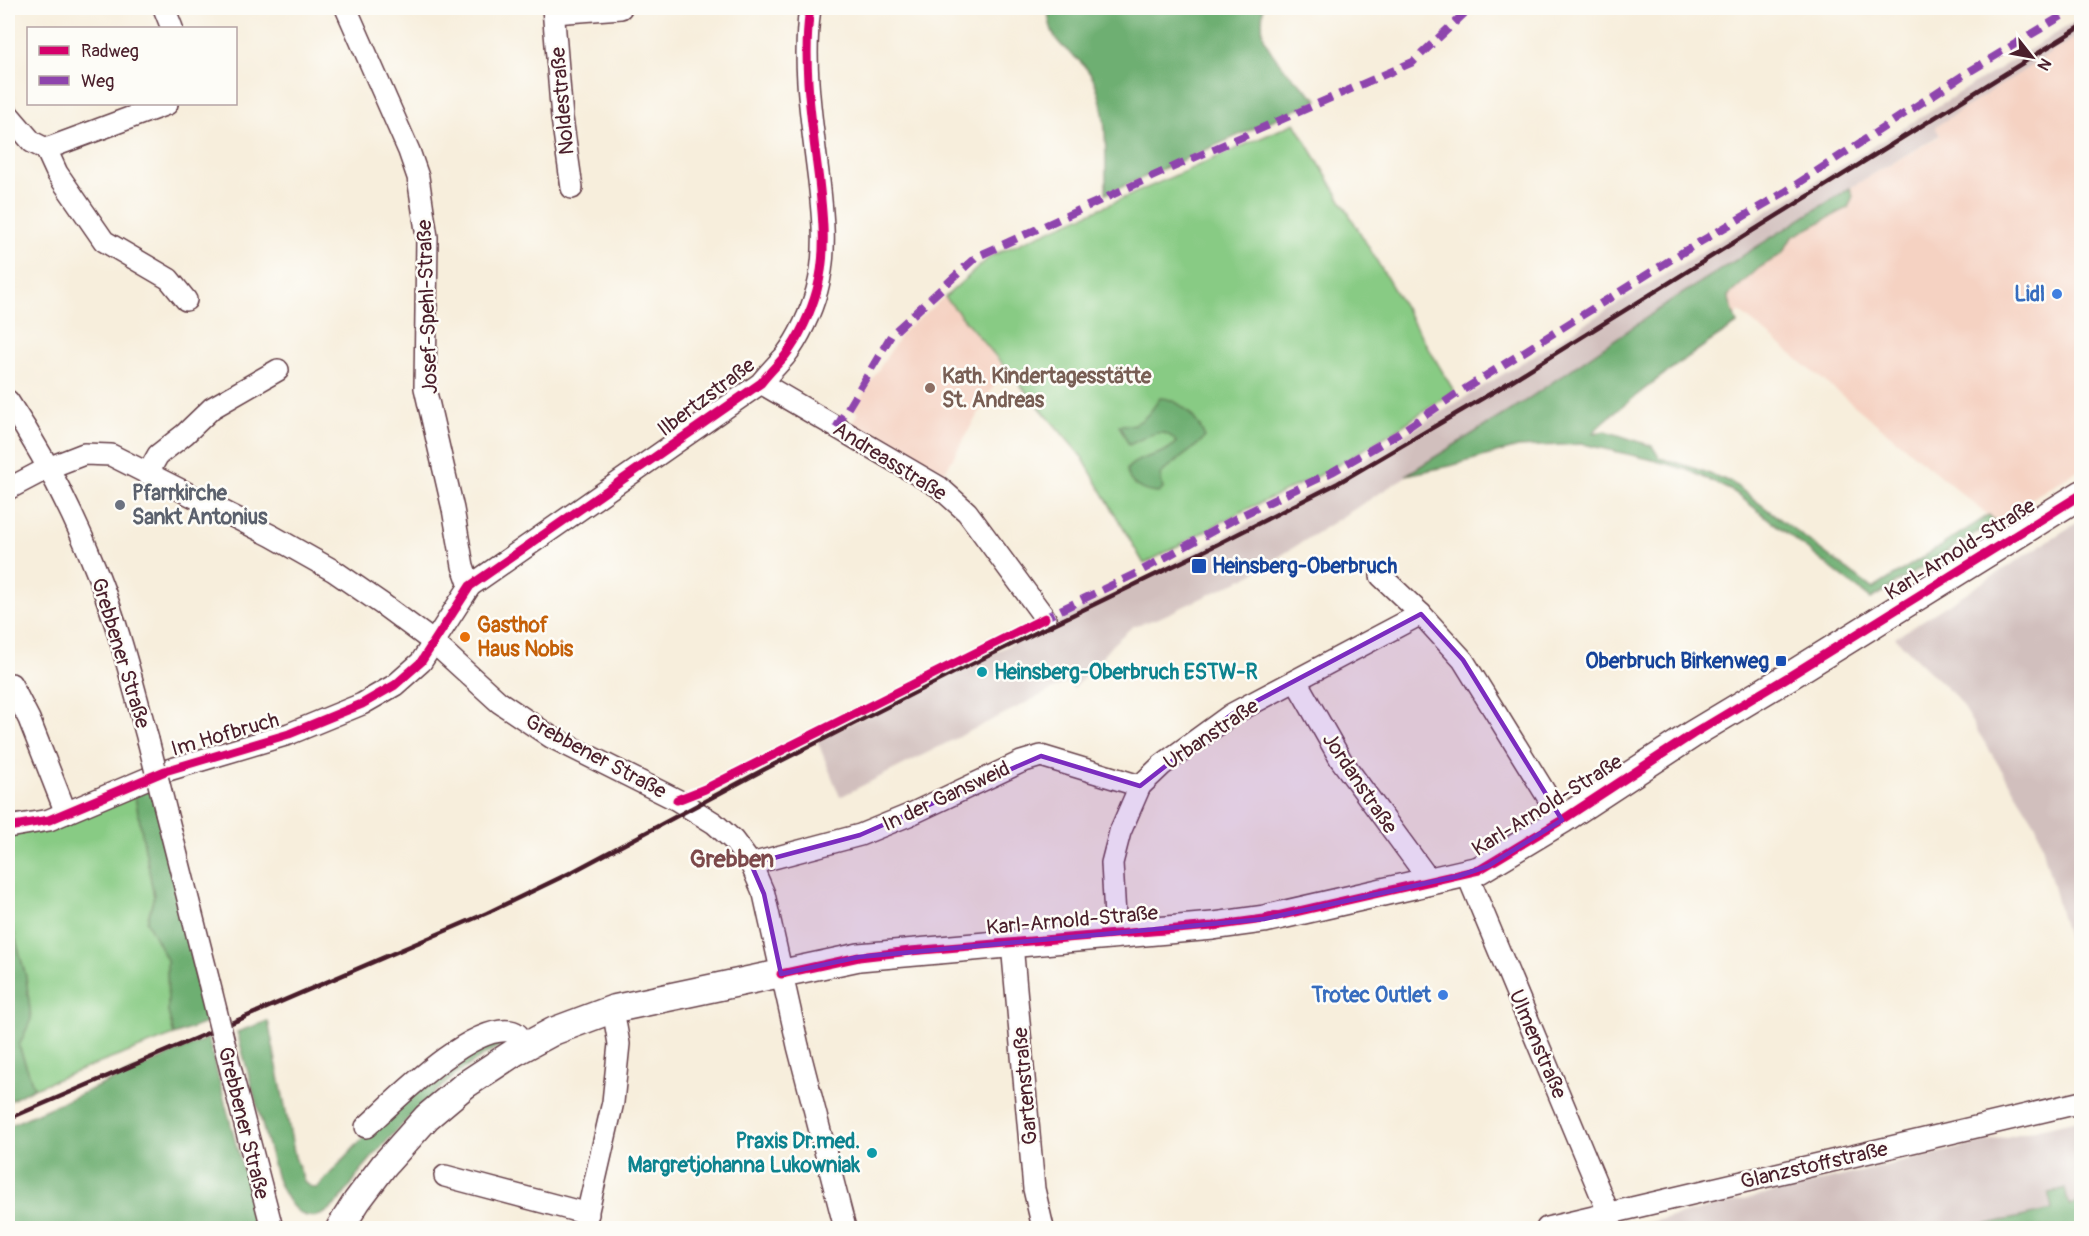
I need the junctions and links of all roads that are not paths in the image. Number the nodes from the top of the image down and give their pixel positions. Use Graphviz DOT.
graph roads {
  1 [pos="164,8"];
  2 [pos="346,8"];
  3 [pos="621,8"];
  4 [pos="810,8"];
  5 [pos="554,10"];
  6 [pos="172,27"];
  7 [pos="164,105"];
  8 [pos="8,114"];
  9 [pos="46,148"];
  10 [pos="572,188"];
  11 [pos="186,300"];
  12 [pos="278,370"];
  13 [pos="761,383"];
  14 [pos="8,401"];
  15 [pos="48,468"];
  16 [pos="148,474"];
  17 [pos="8,489"];
  18 [pos="2082,494"];
  19 [pos="1381,576"];
  20 [pos="470,586"];
  21 [pos="1421,614"];
  22 [pos="1045,618"];
  23 [pos="432,641"];
  24 [pos="1296,681"];
  25 [pos="9,684"];
  26 [pos="1140,786"];
  27 [pos="66,813"];
  28 [pos="1562,820"];
  29 [pos="8,827"];
  30 [pos="751,864"];
  31 [pos="1467,874"];
  32 [pos="1430,881"];
  33 [pos="1116,935"];
  34 [pos="1012,944"];
  35 [pos="781,974"];
  36 [pos="613,1009"];
  37 [pos="526,1046"];
  38 [pos="2082,1102"];
  39 [pos="366,1127"];
  40 [pos="445,1176"];
  41 [pos="1609,1214"];
  42 [pos="586,1221"];
  43 [pos="272,1228"];
  44 [pos="340,1228"];
  45 [pos="845,1228"];
  46 [pos="1043,1228"];
  47 [pos="1547,1228"];
  1 -- 6 [label="street"];
  2 -- 20 [label="street, Josef-Spehl-Straße"];
  3 -- 5 [label="street, Noldestraße"];
  4 -- 13 [label="street, Ilbertzstraße"];
  5 -- 10 [label="street, Noldestraße"];
  7 -- 9 [label="street"];
  8 -- 9 [label="street"];
  9 -- 11 [label="street"];
  12 -- 16 [label="street"];
  13 -- 20 [label="street, Ilbertzstraße"];
  13 -- 22 [label="street, Andreasstraße"];
  14 -- 15 [label="street, Grebbener Straße"];
  15 -- 16 [label="street, Grebbener Straße"];
  15 -- 17 [label="street"];
  15 -- 43 [label="street, Grebbener Straße, bridge"];
  16 -- 23 [label="street, Grebbener Straße"];
  18 -- 28 [label="main road, Karl-Arnold-Straße"];
  19 -- 21 [label="street"];
  20 -- 23 [label="street"];
  21 -- 24 [label="street, Urbanstraße"];
  21 -- 28 [label="street"];
  23 -- 27 [label="street, Im Hofbruch"];
  23 -- 30 [label="street, Grebbener Straße"];
  24 -- 26 [label="street, Urbanstraße"];
  24 -- 32 [label="street, Jordanstraße"];
  25 -- 27 [label="street"];
  26 -- 30 [label="street, In der Gansweid"];
  26 -- 33 [label="street, Urbanstraße"];
  27 -- 29 [label="street, Im Hofbruch"];
  28 -- 31 [label="main road, Karl-Arnold-Straße"];
  30 -- 35 [label="street, Grebbener Straße"];
  31 -- 32 [label="main road, Karl-Arnold-Straße"];
  31 -- 41 [label="street, Ulmenstraße"];
  32 -- 33 [label="main road, Karl-Arnold-Straße"];
  33 -- 34 [label="main road, Karl-Arnold-Straße"];
  34 -- 35 [label="main road, Karl-Arnold-Straße"];
  34 -- 46 [label="street, Gartenstraße"];
  35 -- 36 [label="main road, Karl-Arnold-Straße"];
  35 -- 45 [label="street, Grebbener Straße"];
  36 -- 37 [label="main road, Karl-Arnold-Straße"];
  36 -- 42 [label="street"];
  37 -- 39 [label="street"];
  37 -- 44 [label="main road, Karl-Arnold-Straße"];
  38 -- 41 [label="street, Glanzstoffstraße"];
  40 -- 42 [label="street"];
  41 -- 47 [label="street, Glanzstoffstraße"];
}
